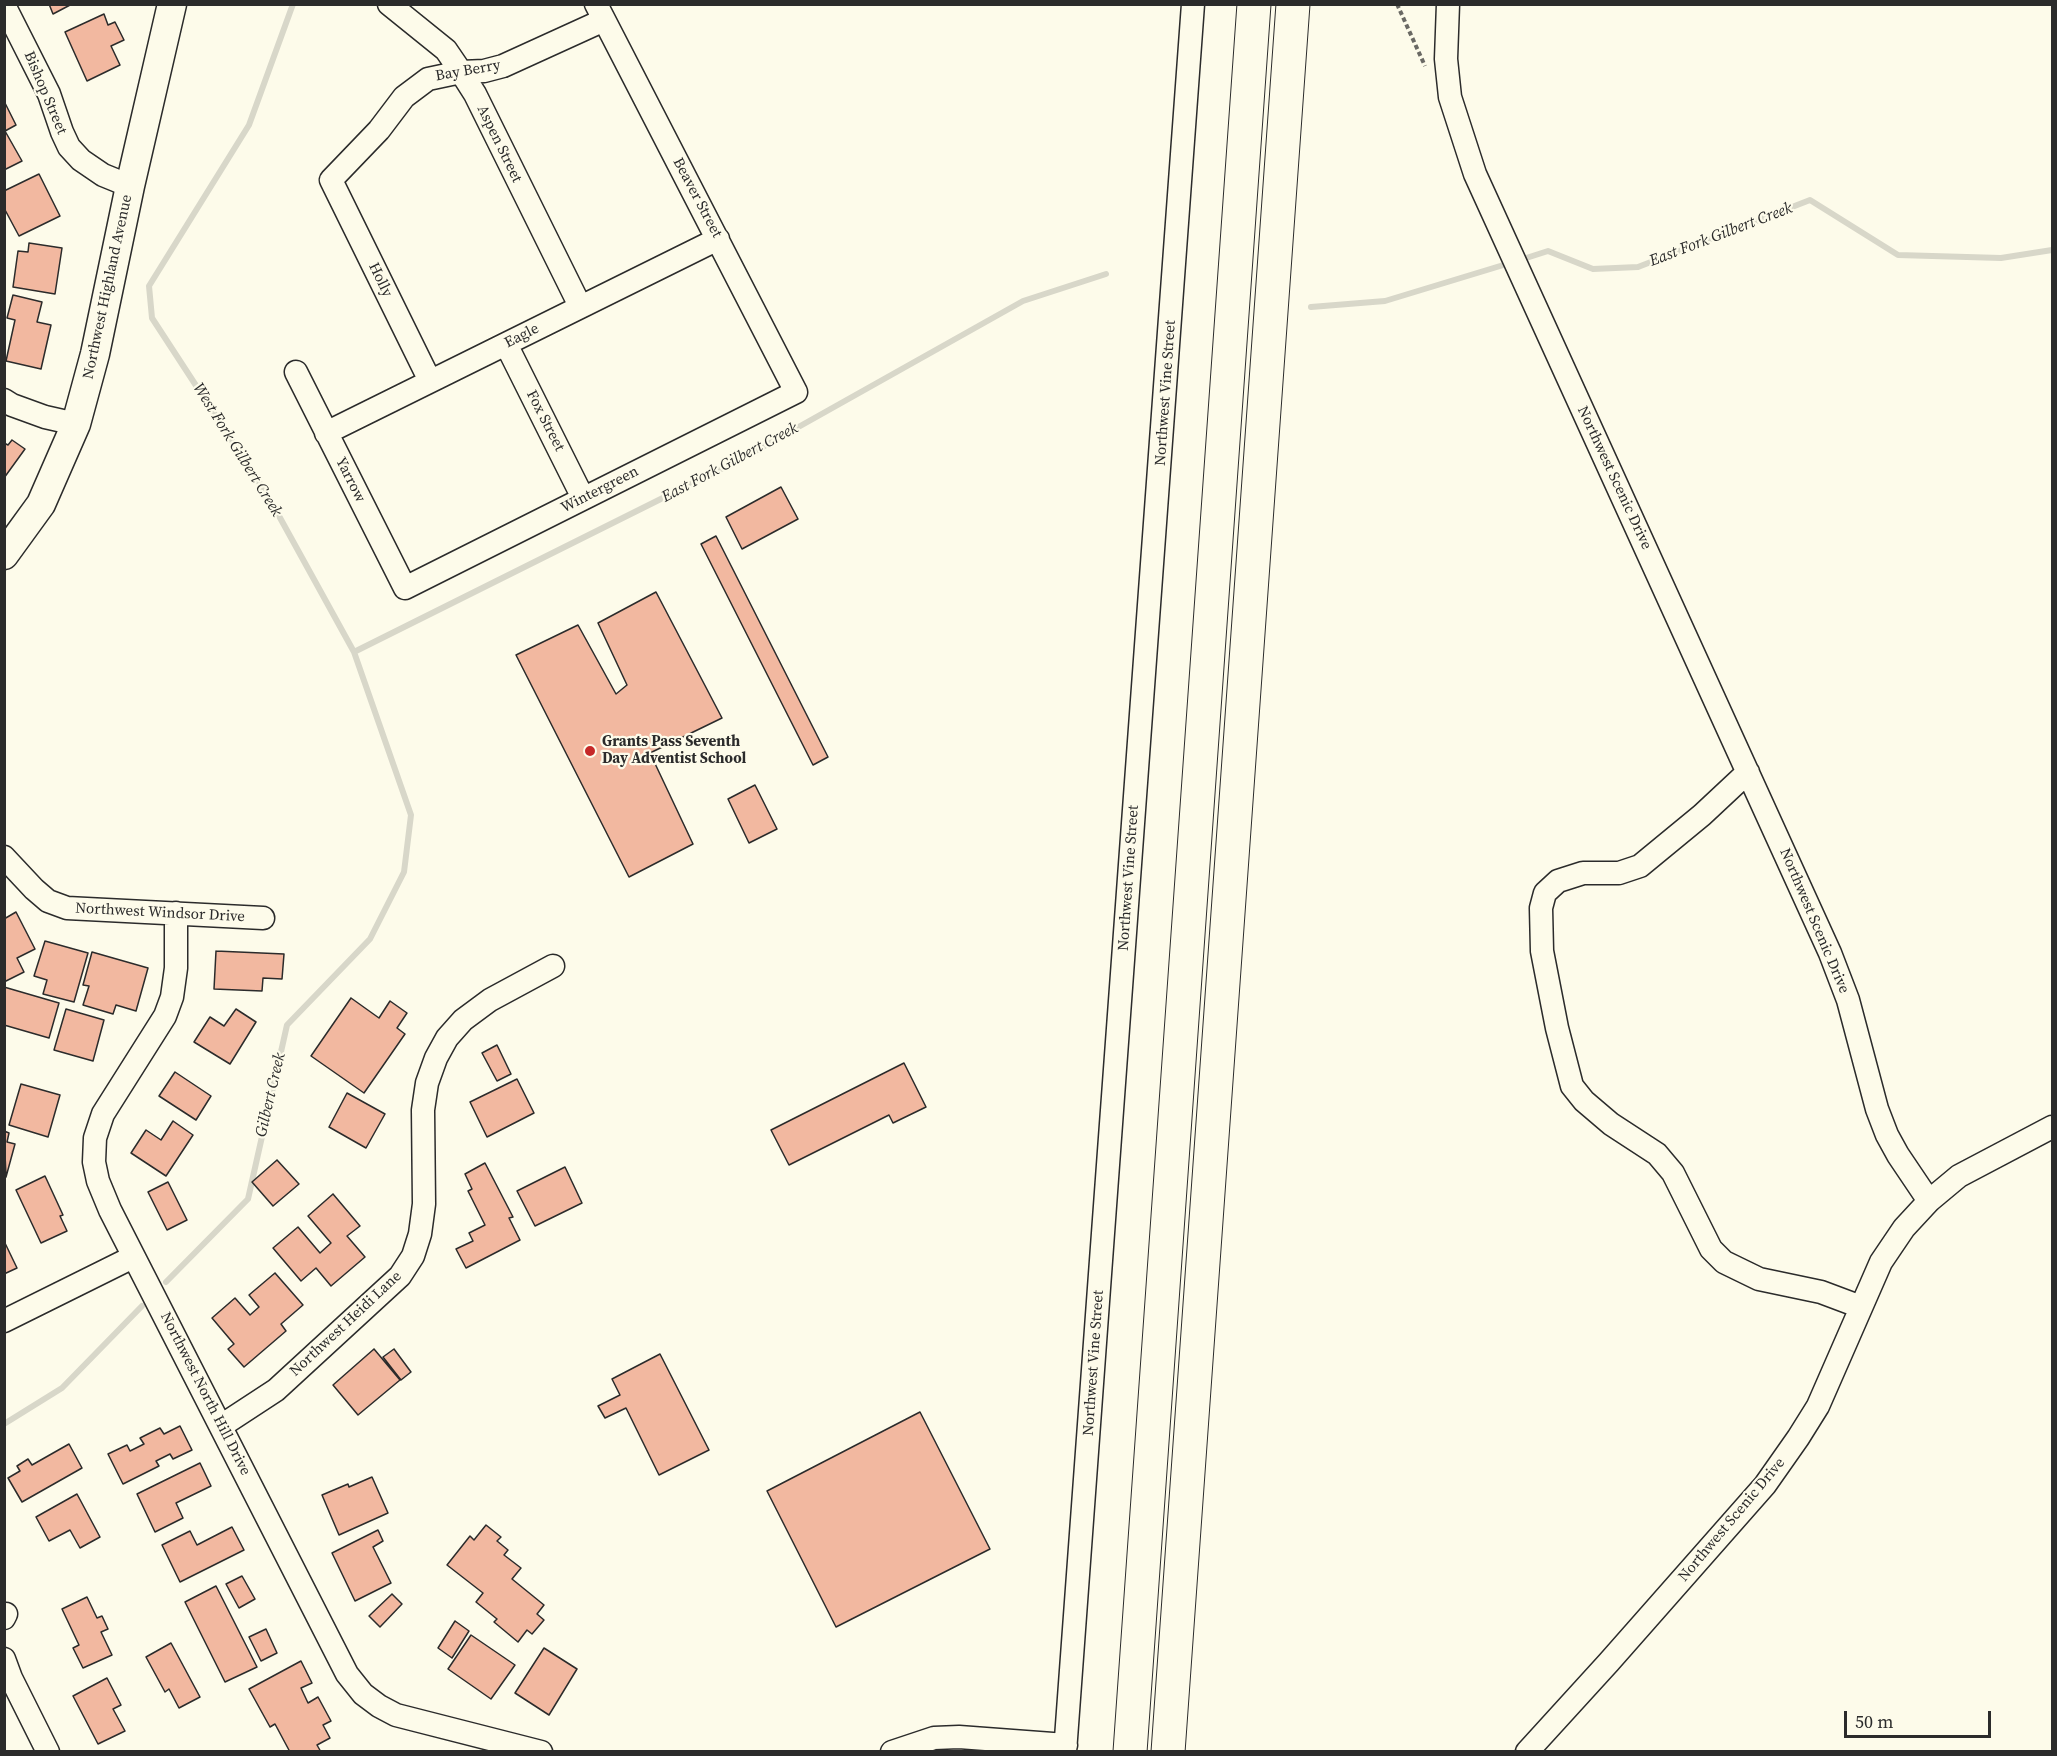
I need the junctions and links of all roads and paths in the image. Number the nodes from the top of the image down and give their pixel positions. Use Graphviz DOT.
graph roads {
  1 [pos="172,4"];
  2 [pos="389,4"];
  3 [pos="1193,4"];
  4 [pos="1254,4"];
  5 [pos="1293,4"];
  6 [pos="1448,4"];
  7 [pos="4,5"];
  8 [pos="600,12"];
  9 [pos="461,72"];
  10 [pos="331,180"];
  11 [pos="130,186"];
  12 [pos="718,239"];
  13 [pos="580,306"];
  14 [pos="506,344"];
  15 [pos="296,372"];
  16 [pos="430,381"];
  17 [pos="796,392"];
  18 [pos="4,400"];
  19 [pos="76,424"];
  20 [pos="326,432"];
  21 [pos="583,498"];
  22 [pos="4,555"];
  23 [pos="405,588"];
  24 [pos="1748,772"];
  25 [pos="4,857"];
  26 [pos="176,913"];
  27 [pos="263,918"];
  28 [pos="553,966"];
  29 [pos="2052,1127"];
  30 [pos="1929,1201"];
  31 [pos="133,1257"];
  32 [pos="1861,1307"];
  33 [pos="4,1321"];
  34 [pos="221,1426"];
  35 [pos="4,1659"];
  36 [pos="1065,1748"];
  37 [pos="48,1752"];
  38 [pos="540,1752"];
  39 [pos="892,1752"];
  40 [pos="1130,1752"];
  41 [pos="1168,1752"];
  42 [pos="1527,1752"];
  1 -- 11 [label="main road, Northwest Highland Avenue"];
  2 -- 9 [label="street, Aspen Street"];
  3 -- 36 [label="street, Northwest Vine Street"];
  4 -- 40 [label="highway"];
  5 -- 41 [label="highway"];
  6 -- 24 [label="street, Northwest Scenic Drive"];
  7 -- 11 [label="street, Bishop Street"];
  8 -- 9 [label="street, Bay Berry"];
  8 -- 12 [label="street, Beaver Street"];
  9 -- 10 [label="street, Bay Berry"];
  9 -- 13 [label="street, Aspen Street"];
  10 -- 16 [label="street, Holly"];
  11 -- 19 [label="main road, Northwest Highland Avenue"];
  12 -- 13 [label="street, Eagle"];
  12 -- 17 [label="street, Beaver Street"];
  13 -- 14 [label="street, Eagle"];
  14 -- 16 [label="street, Eagle"];
  14 -- 21 [label="street, Fox Street"];
  15 -- 20 [label="street, Yarrow"];
  16 -- 20 [label="street, Eagle"];
  17 -- 21 [label="street, Wintergreen"];
  18 -- 19 [label="street"];
  19 -- 22 [label="main road, Northwest Highland Avenue"];
  20 -- 23 [label="street, Yarrow"];
  21 -- 23 [label="street, Wintergreen"];
  24 -- 30 [label="street, Northwest Scenic Drive"];
  24 -- 32 [label="street"];
  25 -- 26 [label="street, Northwest Windsor Drive"];
  26 -- 27 [label="street, Northwest Windsor Drive"];
  26 -- 31 [label="street, Northwest North Hill Drive"];
  28 -- 34 [label="street, Northwest Heidi Lane"];
  29 -- 30 [label="street"];
  30 -- 32 [label="street, Northwest Scenic Drive"];
  31 -- 33 [label="street"];
  31 -- 34 [label="street, Northwest North Hill Drive"];
  32 -- 42 [label="street, Northwest Scenic Drive"];
  34 -- 38 [label="street, Northwest North Hill Drive"];
  35 -- 37 [label="street"];
  36 -- 39 [label="street"];
}
